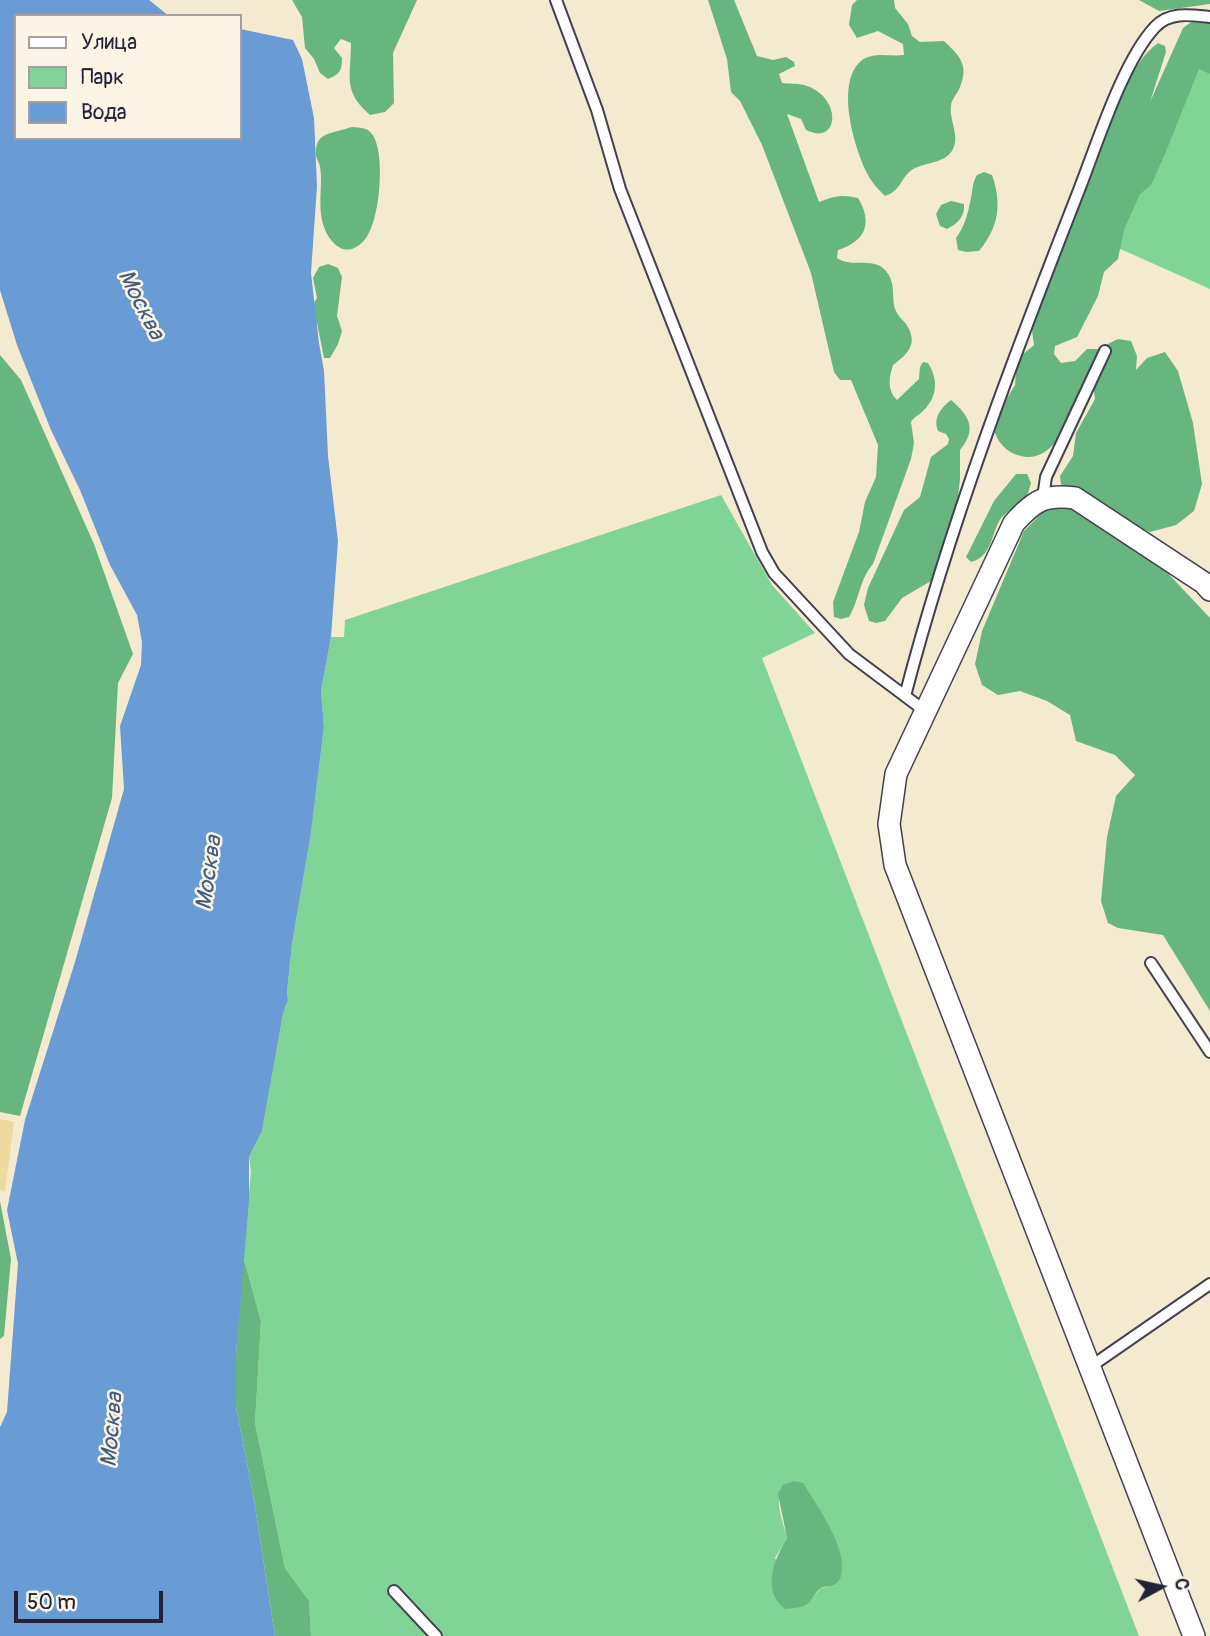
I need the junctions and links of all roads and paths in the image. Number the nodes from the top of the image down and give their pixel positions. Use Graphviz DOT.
graph roads {
  1 [pos="556,0"];
  2 [pos="1210,18"];
  3 [pos="1105,351"];
  4 [pos="1044,498"];
  5 [pos="1210,590"];
  6 [pos="905,696"];
  7 [pos="925,711"];
  8 [pos="1151,963"];
  9 [pos="1210,1052"];
  10 [pos="1210,1284"];
  11 [pos="1090,1367"];
  12 [pos="394,1591"];
  13 [pos="436,1636"];
  14 [pos="1194,1636"];
  1 -- 6 [label="lane"];
  2 -- 6 [label="lane"];
  3 -- 4 [label="lane"];
  4 -- 5 [label="street"];
  4 -- 7 [label="street"];
  6 -- 7 [label="lane"];
  7 -- 11 [label="street"];
  8 -- 9 [label="lane"];
  10 -- 11 [label="lane"];
  11 -- 14 [label="street"];
  12 -- 13 [label="lane"];
}
